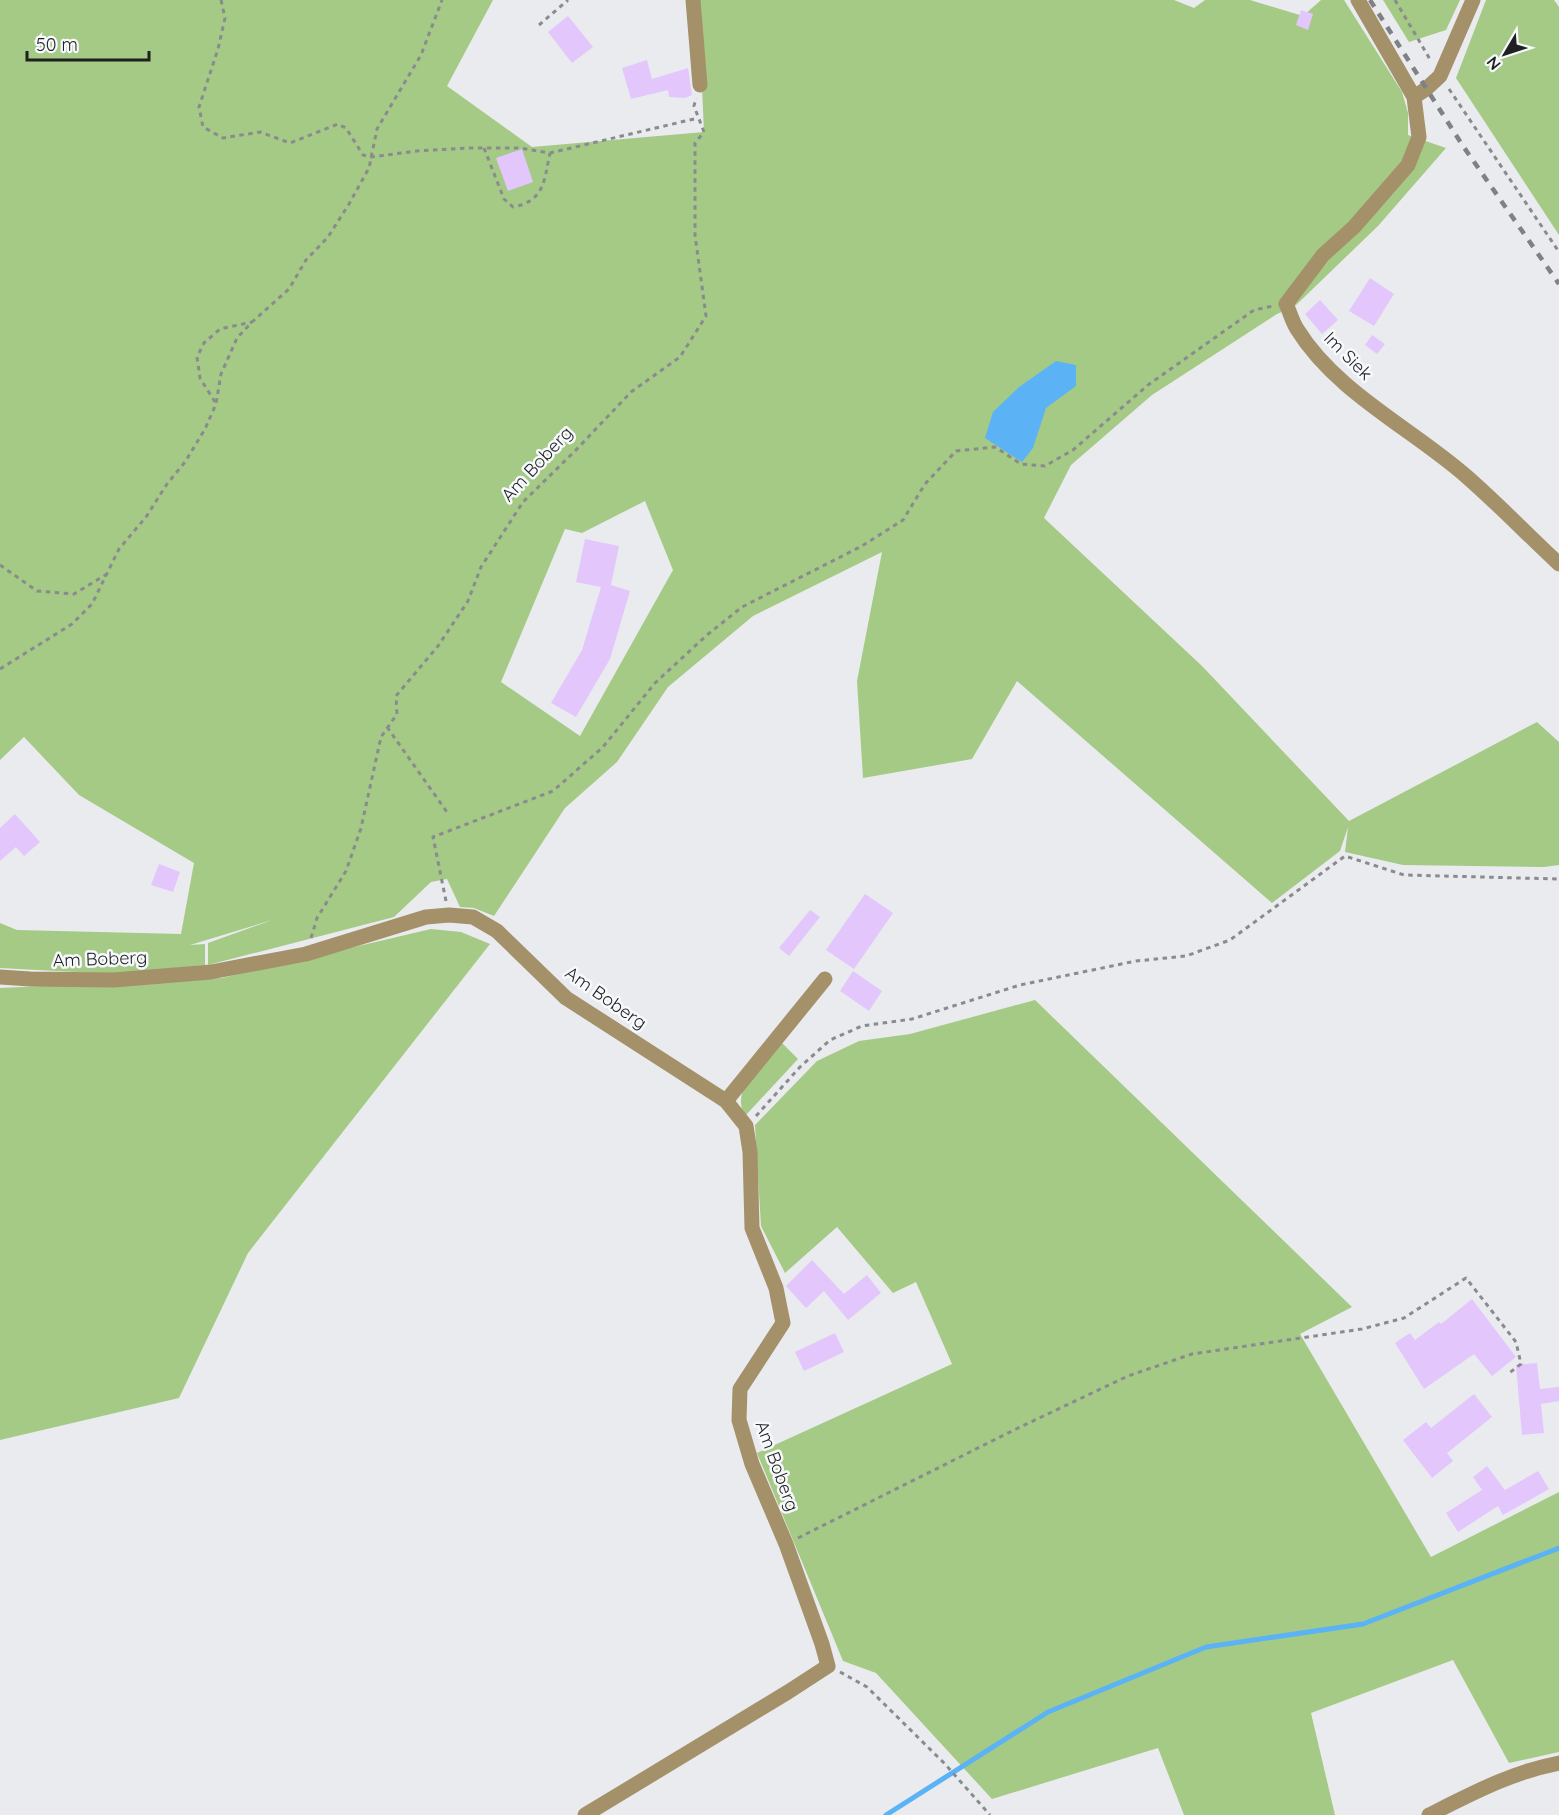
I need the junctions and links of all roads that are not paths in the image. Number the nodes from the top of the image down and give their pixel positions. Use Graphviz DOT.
graph roads {
  1 [pos="693,0"];
  2 [pos="1358,0"];
  3 [pos="1473,0"];
  4 [pos="700,85"];
  5 [pos="1414,97"];
  6 [pos="1559,564"];
  7 [pos="0,977"];
  8 [pos="825,979"];
  9 [pos="726,1101"];
  10 [pos="1559,1763"];
  11 [pos="585,1815"];
  12 [pos="1428,1815"];
  1 -- 4 [label="street"];
  2 -- 5 [label="street"];
  3 -- 5 [label="street"];
  5 -- 6 [label="street, Im Siek"];
  7 -- 9 [label="street, Am Boberg"];
  8 -- 9 [label="street"];
  9 -- 11 [label="street, Am Boberg"];
  10 -- 12 [label="street"];
}
